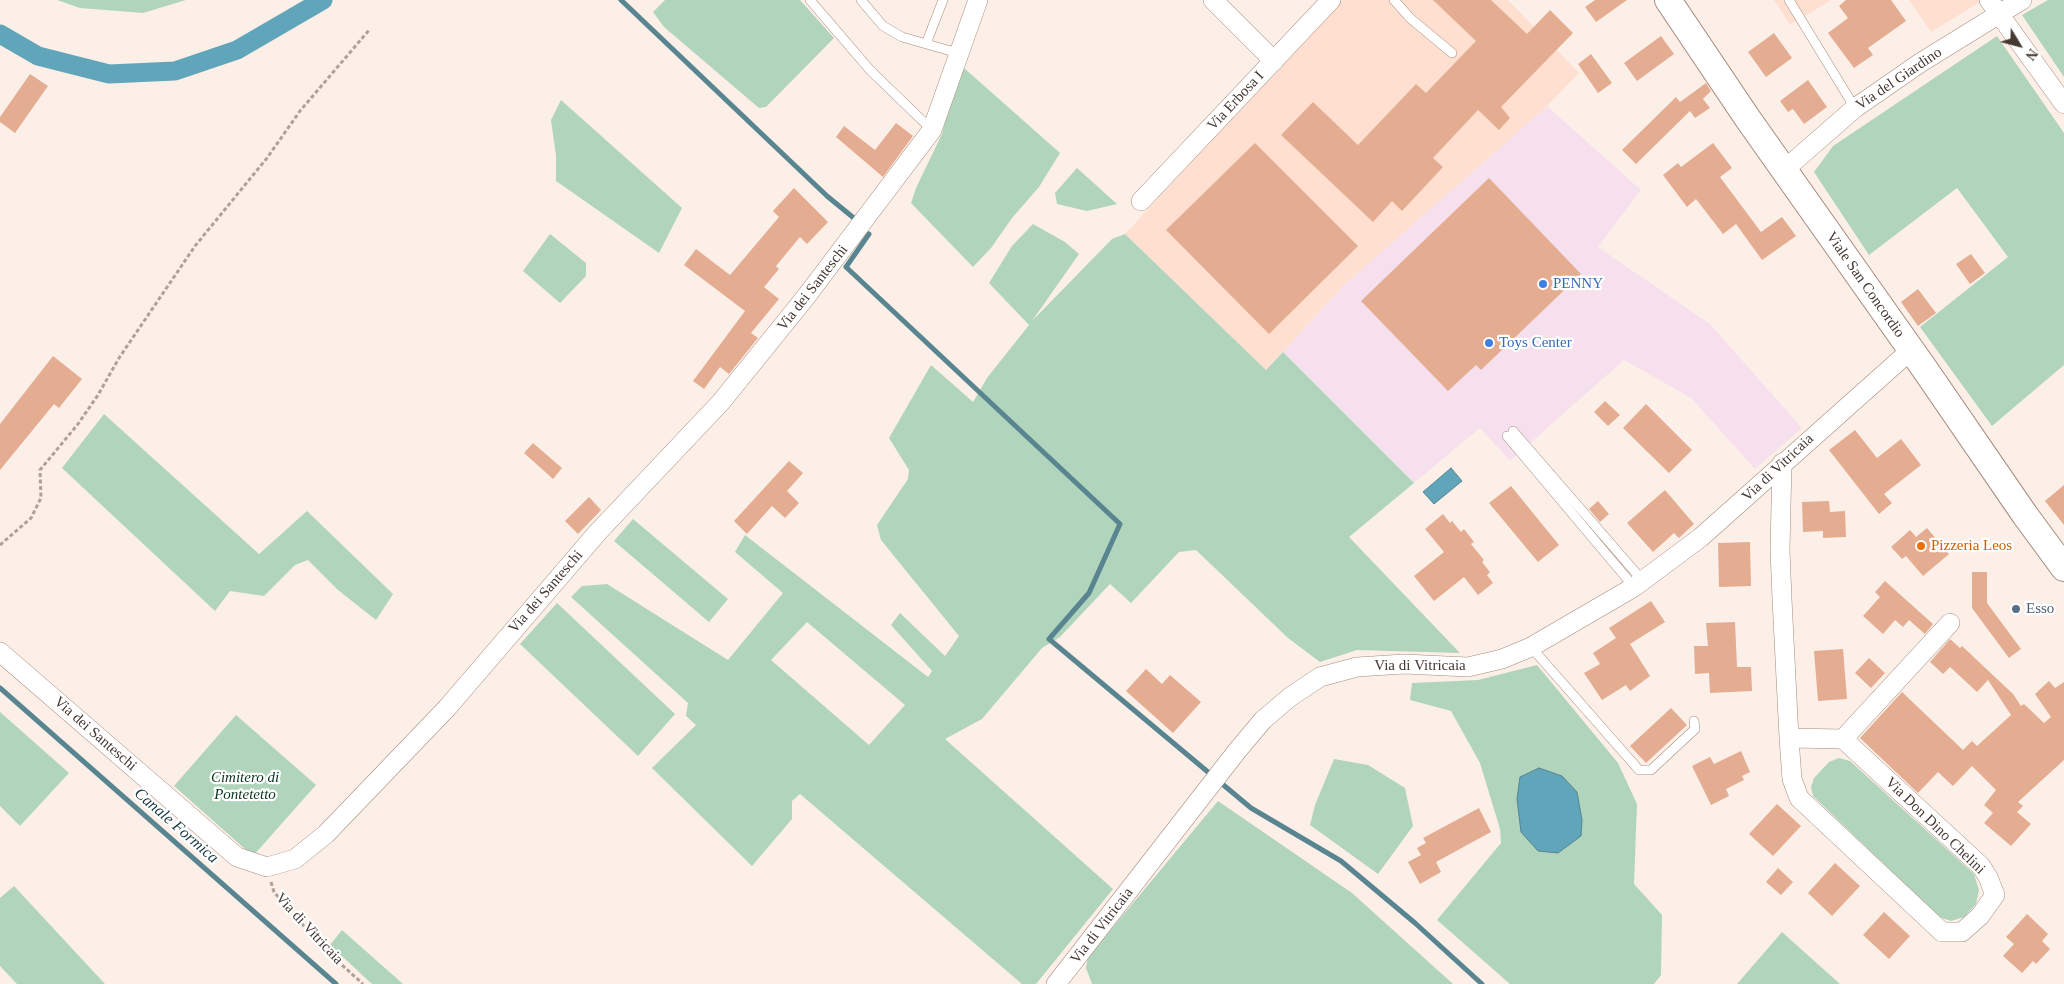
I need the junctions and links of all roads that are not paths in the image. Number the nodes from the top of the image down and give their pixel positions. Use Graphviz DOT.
graph roads {
  1 [pos="810,0"];
  2 [pos="861,0"];
  3 [pos="943,0"];
  4 [pos="978,0"];
  5 [pos="1212,0"];
  6 [pos="1331,0"];
  7 [pos="1394,0"];
  8 [pos="1668,0"];
  9 [pos="1789,0"];
  10 [pos="2022,0"];
  11 [pos="1994,7"];
  12 [pos="926,44"];
  13 [pos="1452,53"];
  14 [pos="958,54"];
  15 [pos="1274,60"];
  16 [pos="2064,104"];
  17 [pos="1855,108"];
  18 [pos="932,130"];
  19 [pos="1784,170"];
  20 [pos="1141,201"];
  21 [pos="1911,350"];
  22 [pos="1510,433"];
  23 [pos="1782,463"];
  24 [pos="2064,568"];
  25 [pos="1638,584"];
  26 [pos="1950,623"];
  27 [pos="1531,647"];
  28 [pos="0,652"];
  29 [pos="1694,721"];
  30 [pos="1789,738"];
  31 [pos="1843,739"];
  32 [pos="1056,984"];
  1 -- 18 [label="lane"];
  2 -- 12 [label="lane"];
  3 -- 12 [label="lane"];
  4 -- 14 [label="street, Via dei Santeschi"];
  5 -- 15 [label="street"];
  6 -- 15 [label="street, Via Erbosa I"];
  7 -- 13 [label="lane"];
  8 -- 19 [label="main road, Viale San Concordio"];
  9 -- 17 [label="lane"];
  10 -- 11 [label="street, Via del Giardino"];
  11 -- 16 [label="street"];
  11 -- 17 [label="street, Via del Giardino"];
  12 -- 14 [label="lane"];
  14 -- 18 [label="street, Via dei Santeschi"];
  15 -- 20 [label="street, Via Erbosa I"];
  17 -- 19 [label="street, Via del Giardino"];
  18 -- 28 [label="street, Via dei Santeschi"];
  19 -- 21 [label="main road, Viale San Concordio"];
  21 -- 23 [label="street, Via di Vitricaia"];
  21 -- 24 [label="main road, Viale San Concordio"];
  22 -- 25 [label="lane"];
  23 -- 25 [label="street, Via di Vitricaia"];
  23 -- 30 [label="street, Via Don Dino Chelini"];
  25 -- 27 [label="street, Via di Vitricaia"];
  26 -- 31 [label="street"];
  27 -- 29 [label="lane"];
  27 -- 32 [label="street, Via di Vitricaia"];
  30 -- 31 [label="street"];
  30 -- 31 [label="street, Via Don Dino Chelini"];
}
